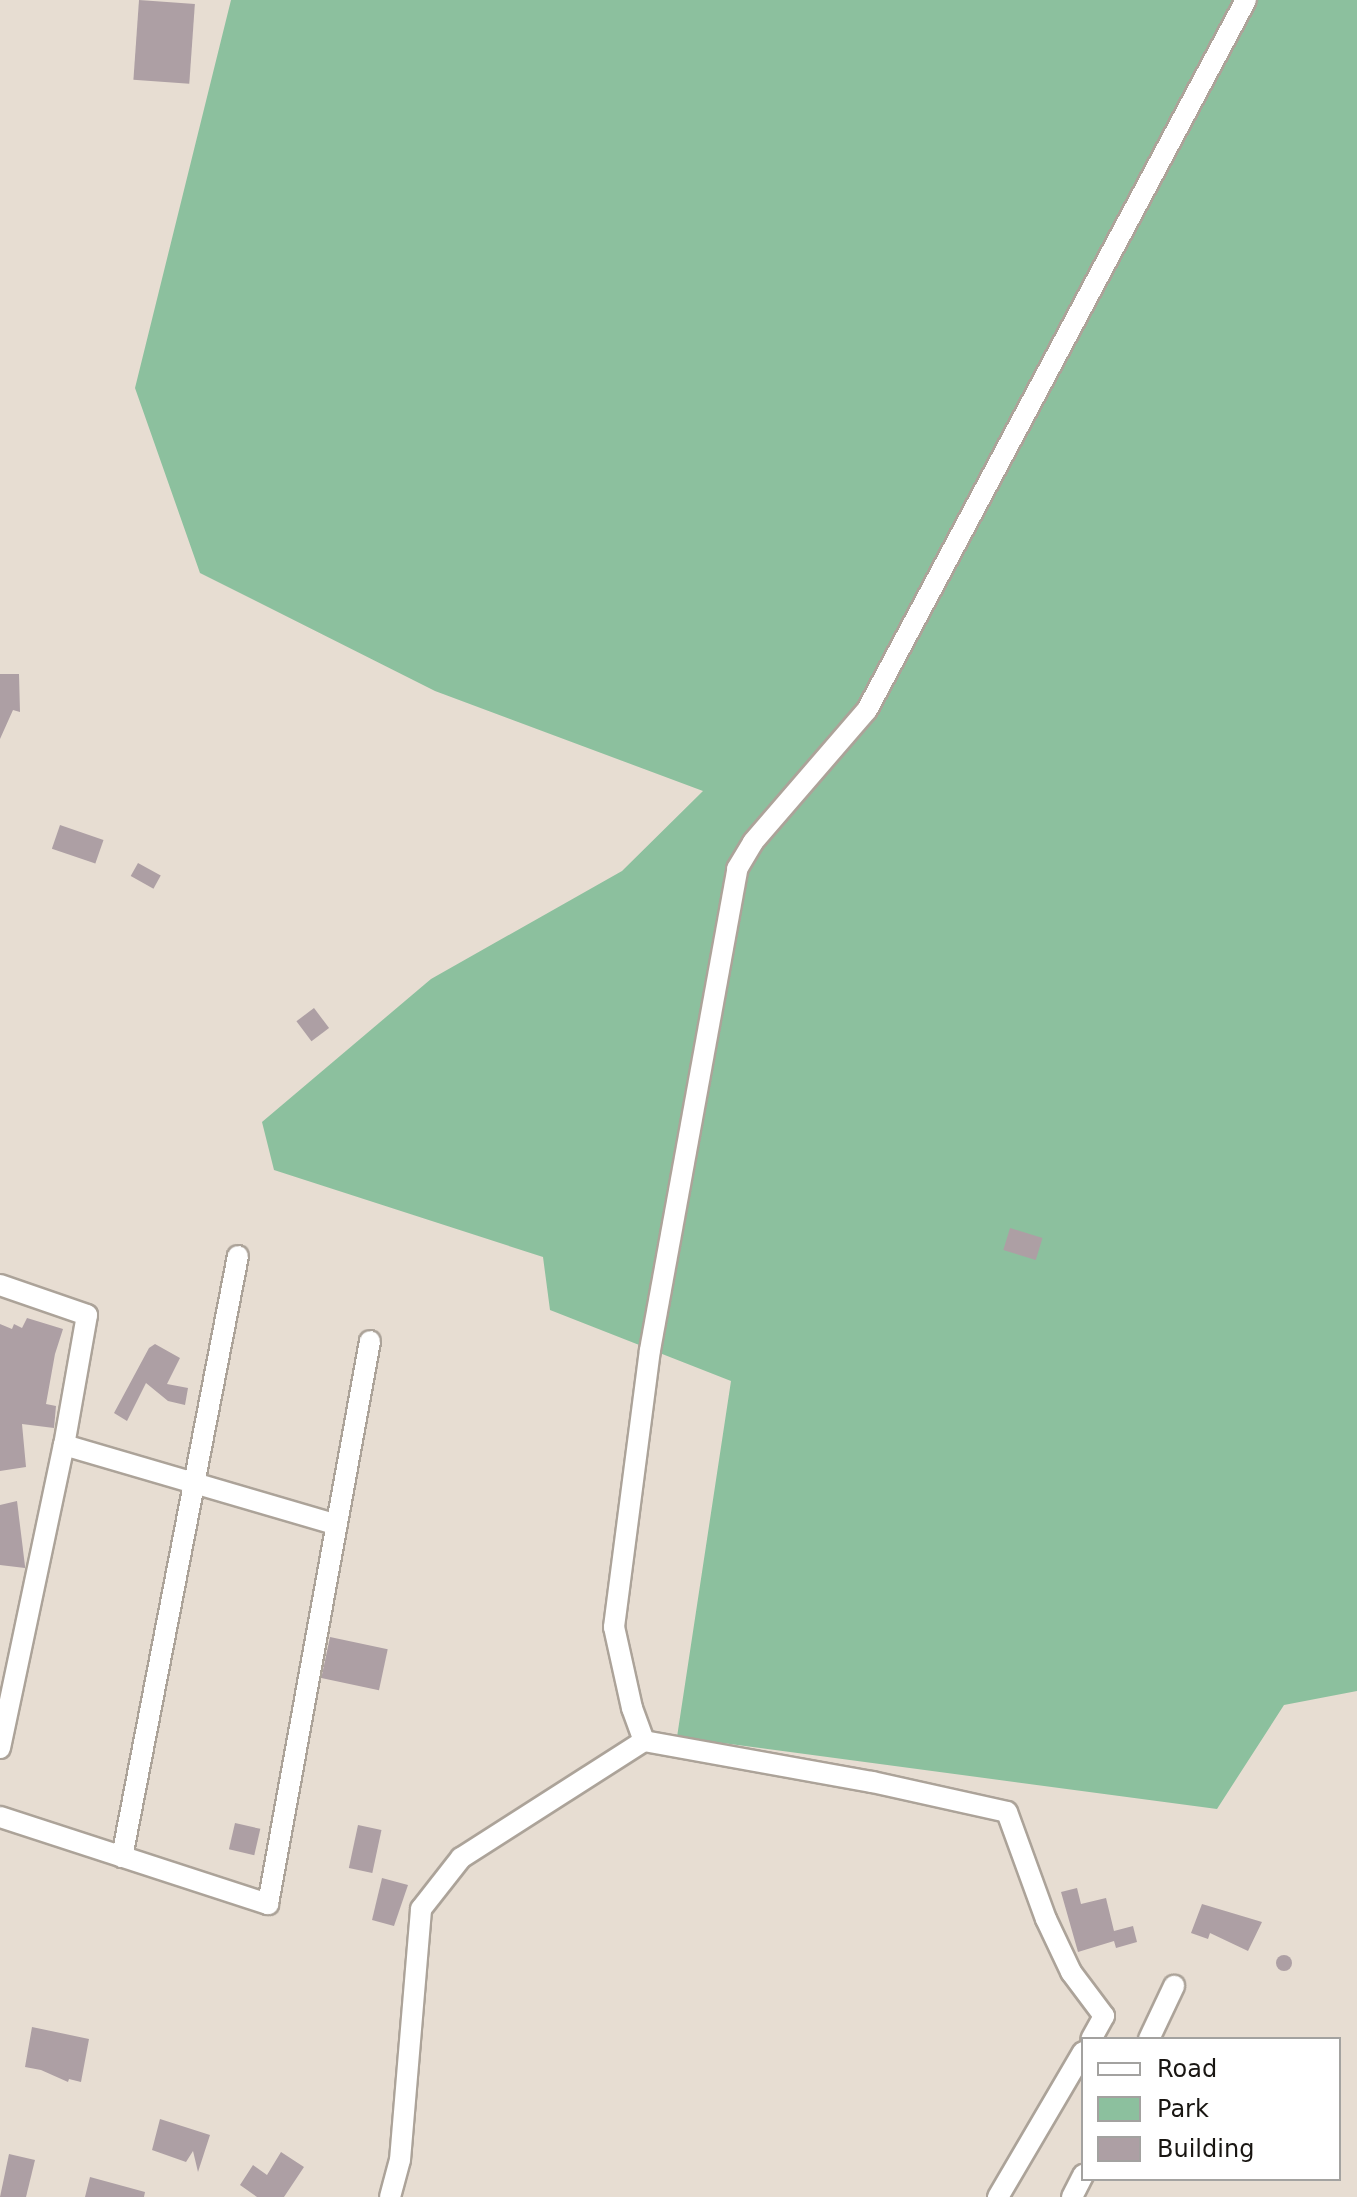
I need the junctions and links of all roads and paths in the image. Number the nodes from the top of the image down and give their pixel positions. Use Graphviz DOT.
graph roads {
  1 [pos="1246,0"];
  2 [pos="238,1256"];
  3 [pos="0,1285"];
  4 [pos="370,1341"];
  5 [pos="64,1445"];
  6 [pos="196,1486"];
  7 [pos="337,1525"];
  8 [pos="644,1741"];
  9 [pos="0,1748"];
  10 [pos="0,1817"];
  11 [pos="122,1857"];
  12 [pos="1174,1986"];
  13 [pos="1092,2037"];
  14 [pos="1150,2037"];
  15 [pos="1081,2055"];
  16 [pos="1081,2179"];
  17 [pos="390,2197"];
  18 [pos="998,2197"];
  19 [pos="1072,2197"];
  1 -- 8 [label="street"];
  2 -- 6 [label="street"];
  3 -- 5 [label="street"];
  4 -- 7 [label="street"];
  5 -- 6 [label="street"];
  5 -- 9 [label="street"];
  6 -- 7 [label="street"];
  6 -- 11 [label="street"];
  7 -- 11 [label="street"];
  8 -- 13 [label="street"];
  8 -- 17 [label="street"];
  10 -- 11 [label="street"];
  12 -- 14 [label="street"];
  15 -- 18 [label="street"];
  16 -- 19 [label="street"];
}
